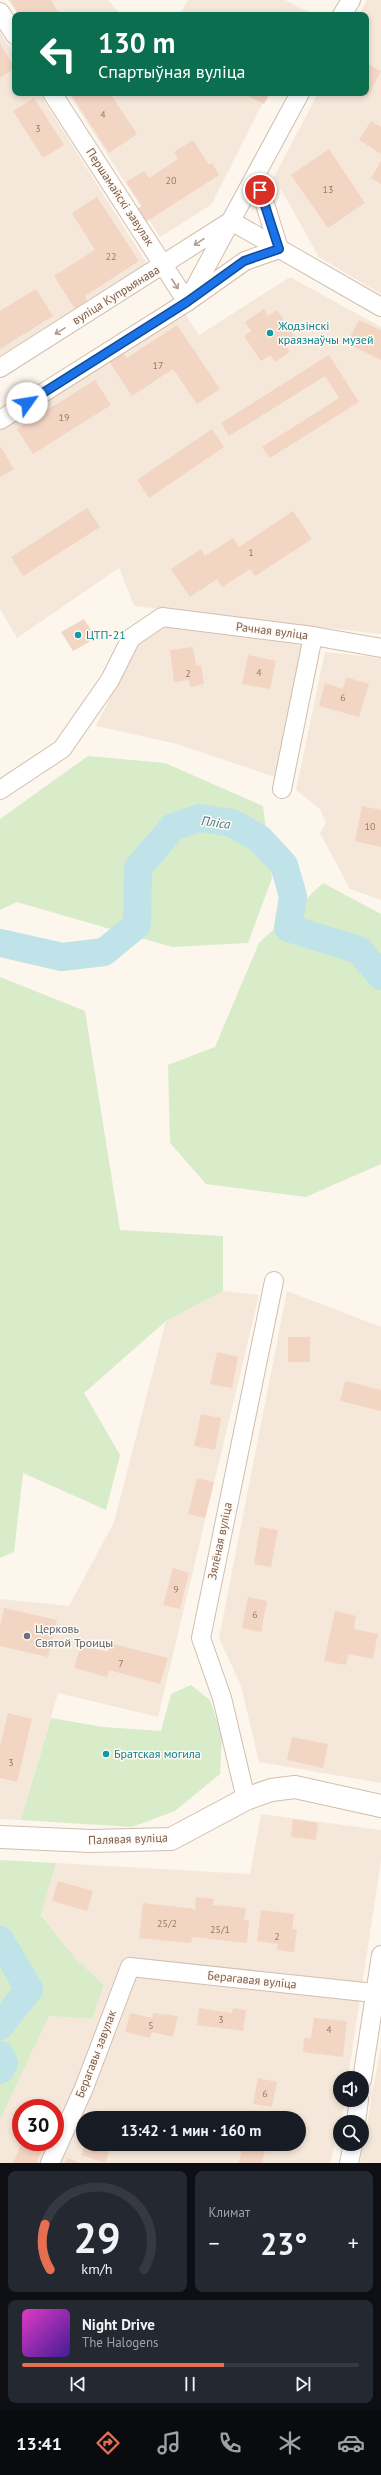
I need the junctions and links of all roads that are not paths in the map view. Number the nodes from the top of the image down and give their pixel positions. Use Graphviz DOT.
graph roads {
  1 [pos="350,0"];
  2 [pos="0,12"];
  3 [pos="344,12"];
  4 [pos="12,30"];
  5 [pos="54,96"];
  6 [pos="298,96"];
  7 [pos="256,175"];
  8 [pos="231,221"];
  9 [pos="279,249"];
  10 [pos="164,266"];
  11 [pos="187,302"];
  12 [pos="381,307"];
  13 [pos="0,368"];
  14 [pos="0,420"];
  15 [pos="313,636"];
  16 [pos="381,648"];
  17 [pos="282,789"];
  18 [pos="0,790"];
  19 [pos="274,1281"];
  20 [pos="246,1799"];
  21 [pos="381,1806"];
  22 [pos="0,1837"];
  23 [pos="381,1955"];
  24 [pos="130,1967"];
  25 [pos="374,1993"];
  26 [pos="363,2071"];
  27 [pos="352,2151"];
  28 [pos="50,2163"];
  29 [pos="349,2163"];
  1 -- 3 [label="street"];
  2 -- 4 [label="street"];
  5 -- 10 [label="street, Першамайскі завулак"];
  6 -- 7 [label="street, вуліца Купрыянава"];
  7 -- 8 [label="street, вуліца Купрыянава"];
  7 -- 9 [label="street"];
  8 -- 9 [label="street"];
  8 -- 10 [label="street, вуліца Купрыянава, one-way"];
  8 -- 11 [label="street, вуліца Купрыянава"];
  9 -- 11 [label="street, вуліца Купрыянава"];
  9 -- 12 [label="street"];
  10 -- 11 [label="street, Першамайскі завулак, one-way"];
  10 -- 13 [label="street, вуліца Купрыянава, one-way"];
  11 -- 14 [label="street, вуліца Купрыянава"];
  15 -- 16 [label="street, Рачная вуліца"];
  15 -- 17 [label="street"];
  15 -- 18 [label="street, Рачная вуліца"];
  19 -- 20 [label="street, Зялёная вуліца"];
  20 -- 21 [label="street, Палявая вуліца"];
  20 -- 22 [label="street, Палявая вуліца"];
  23 -- 25 [label="street"];
  24 -- 25 [label="street, Берагавая вуліца"];
  24 -- 28 [label="street, Берагавы завулак"];
  25 -- 26 [label="street"];
  27 -- 29 [label="street"];
}
